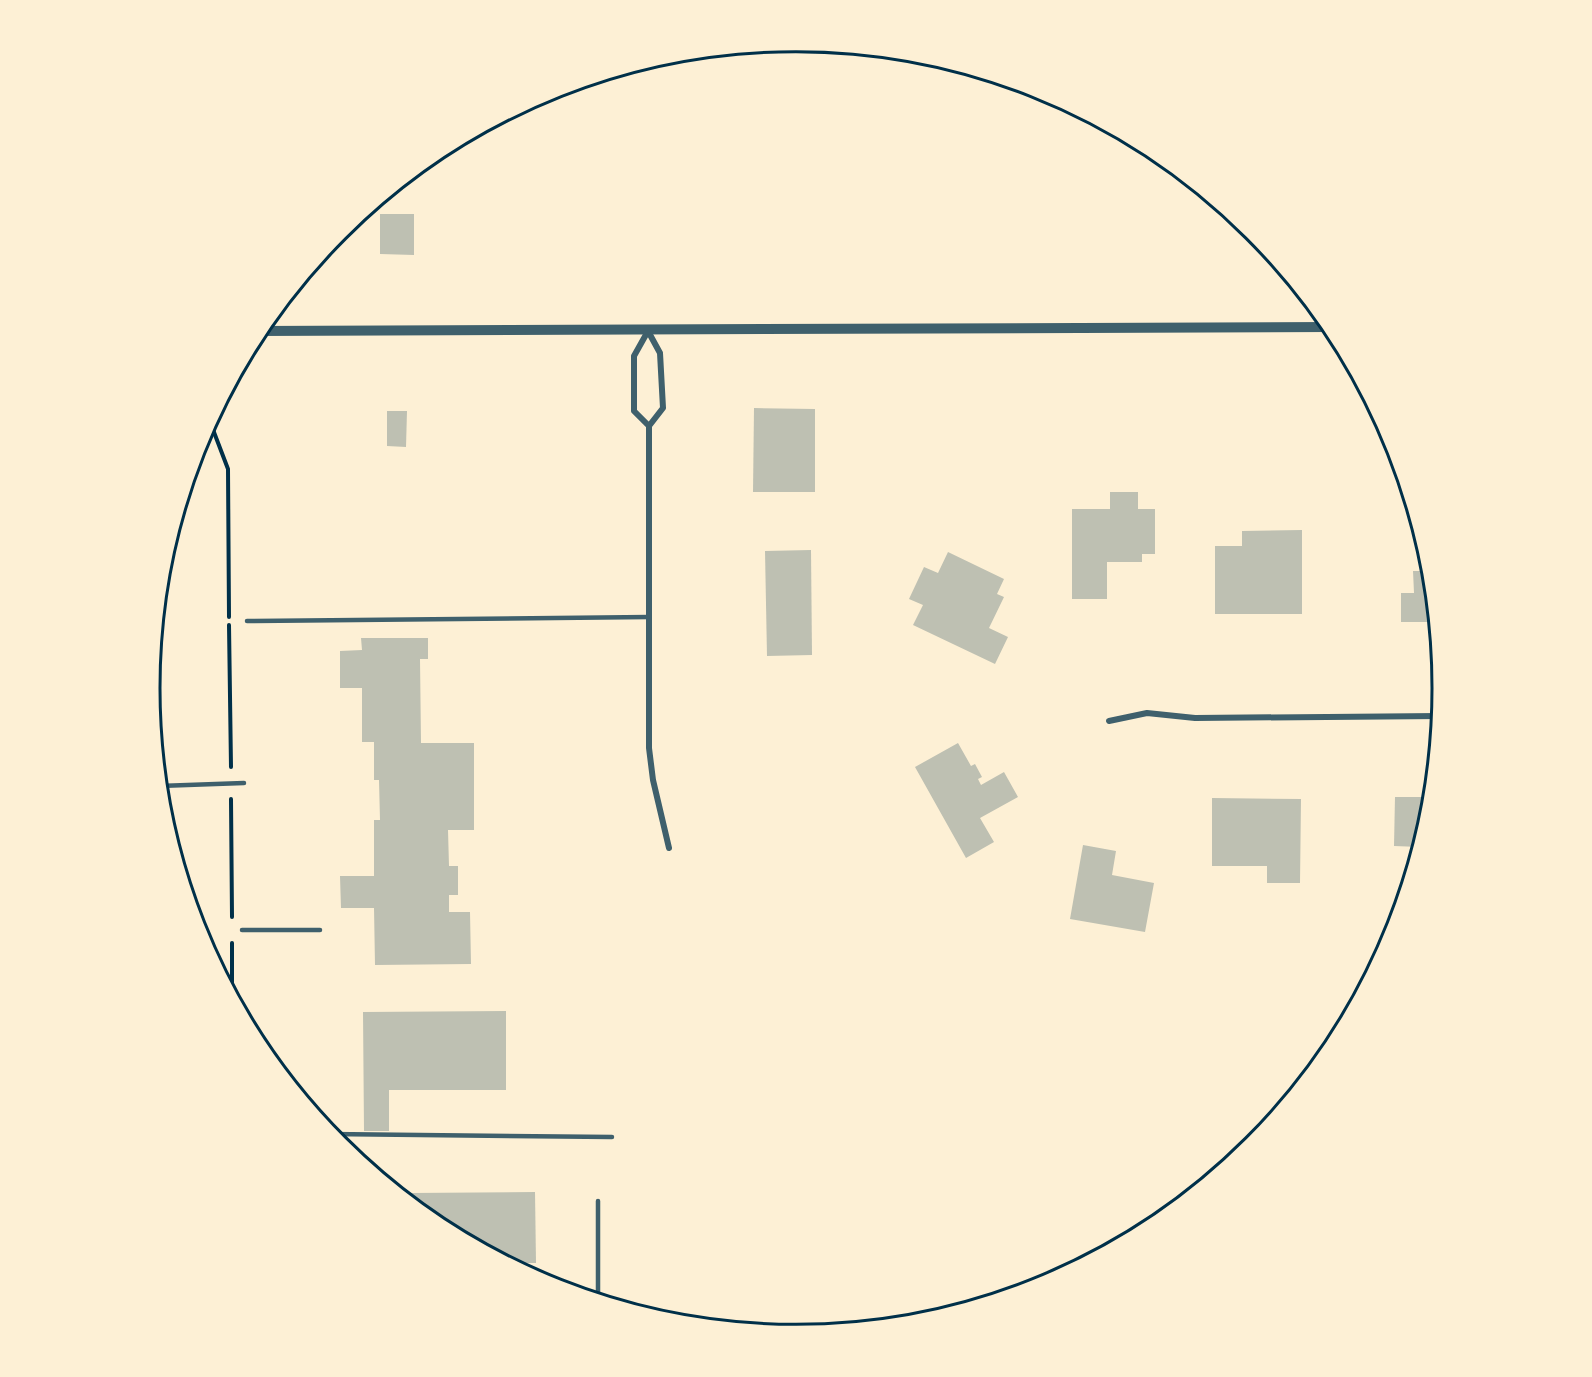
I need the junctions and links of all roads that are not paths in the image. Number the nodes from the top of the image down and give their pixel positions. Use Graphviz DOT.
graph roads {
  1 [pos="1319,327"];
  2 [pos="269,332"];
  3 [pos="648,332"];
  4 [pos="649,426"];
  5 [pos="649,617"];
  6 [pos="248,621"];
  7 [pos="1431,716"];
  8 [pos="1109,721"];
  9 [pos="244,783"];
  10 [pos="167,786"];
  11 [pos="669,848"];
  12 [pos="242,930"];
  13 [pos="321,930"];
  14 [pos="342,1134"];
  15 [pos="612,1137"];
  16 [pos="598,1201"];
  17 [pos="598,1293"];
  1 -- 3 [label="street"];
  2 -- 3 [label="street"];
  3 -- 4 [label="street"];
  3 -- 4 [label="street"];
  4 -- 5 [label="street"];
  5 -- 6 [label="lane"];
  5 -- 11 [label="street"];
  7 -- 8 [label="street"];
  9 -- 10 [label="lane"];
  12 -- 13 [label="lane"];
  14 -- 15 [label="lane"];
  16 -- 17 [label="lane"];
}
